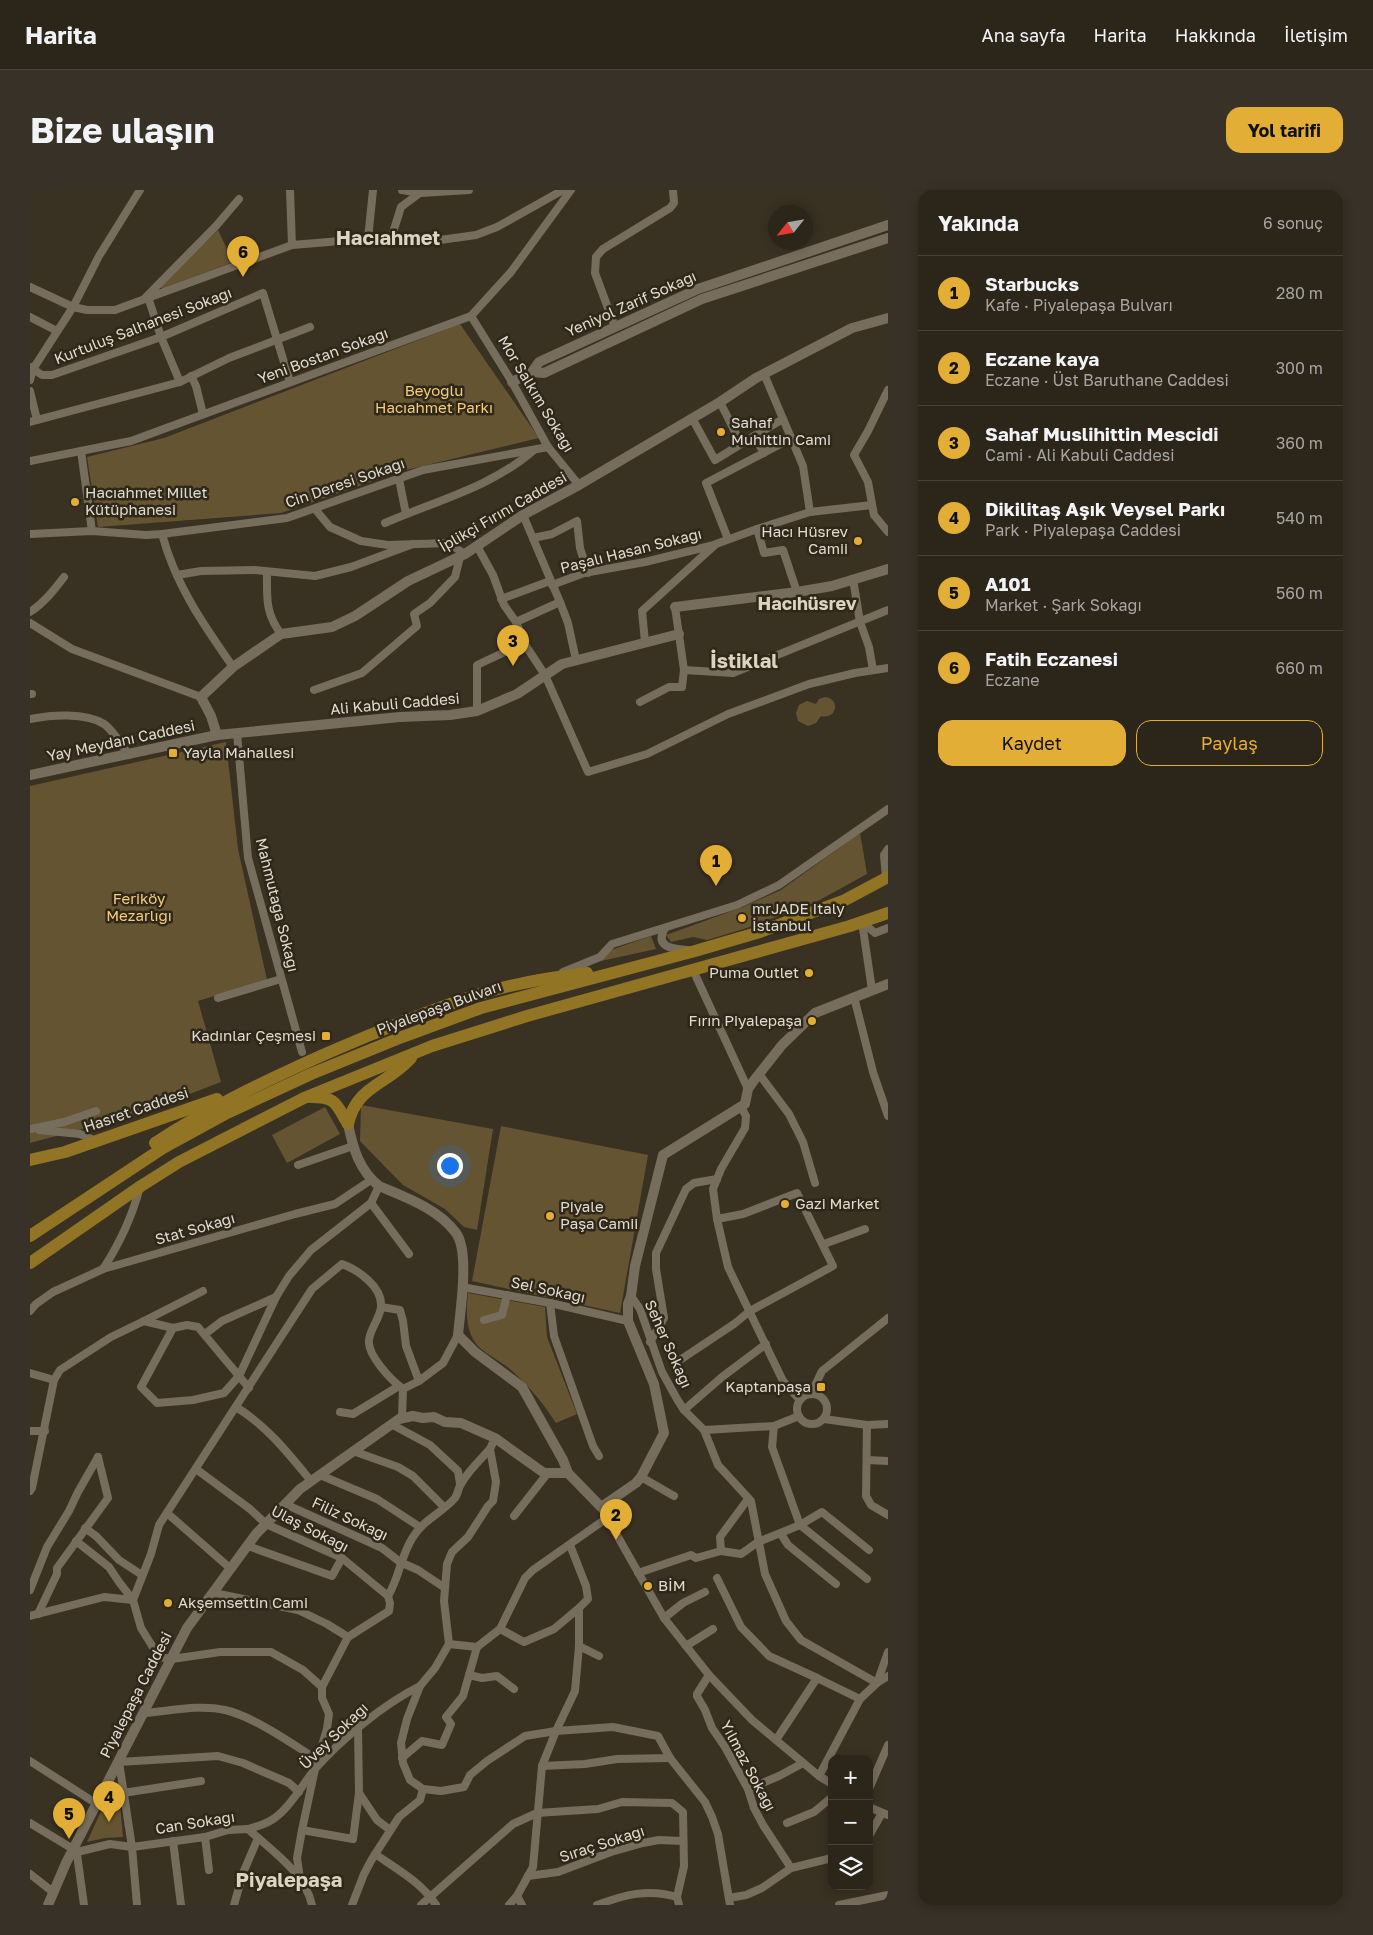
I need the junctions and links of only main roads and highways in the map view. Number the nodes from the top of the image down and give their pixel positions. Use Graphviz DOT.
graph roads {
  1 [pos="887,878"];
  2 [pos="888,913"];
  3 [pos="624,970"];
  4 [pos="413,1055"];
  5 [pos="252,1088"];
  6 [pos="304,1098"];
  7 [pos="30,1160"];
  8 [pos="74,1206"];
  9 [pos="30,1236"];
  10 [pos="30,1263"];
  1 -- 3 [label="main road, Piyalepaşa Bulvarı"];
  2 -- 4 [label="main road"];
  3 -- 5 [label="main road"];
  3 -- 8 [label="main road, Piyalepaşa Bulvarı"];
  4 -- 6 [label="main road"];
  4 -- 6 [label="main road"];
  5 -- 7 [label="main road, Hasret Caddesi"];
  5 -- 8 [label="main road"];
  6 -- 10 [label="main road"];
  8 -- 9 [label="main road, Piyalepaşa Bulvarı"];
}
